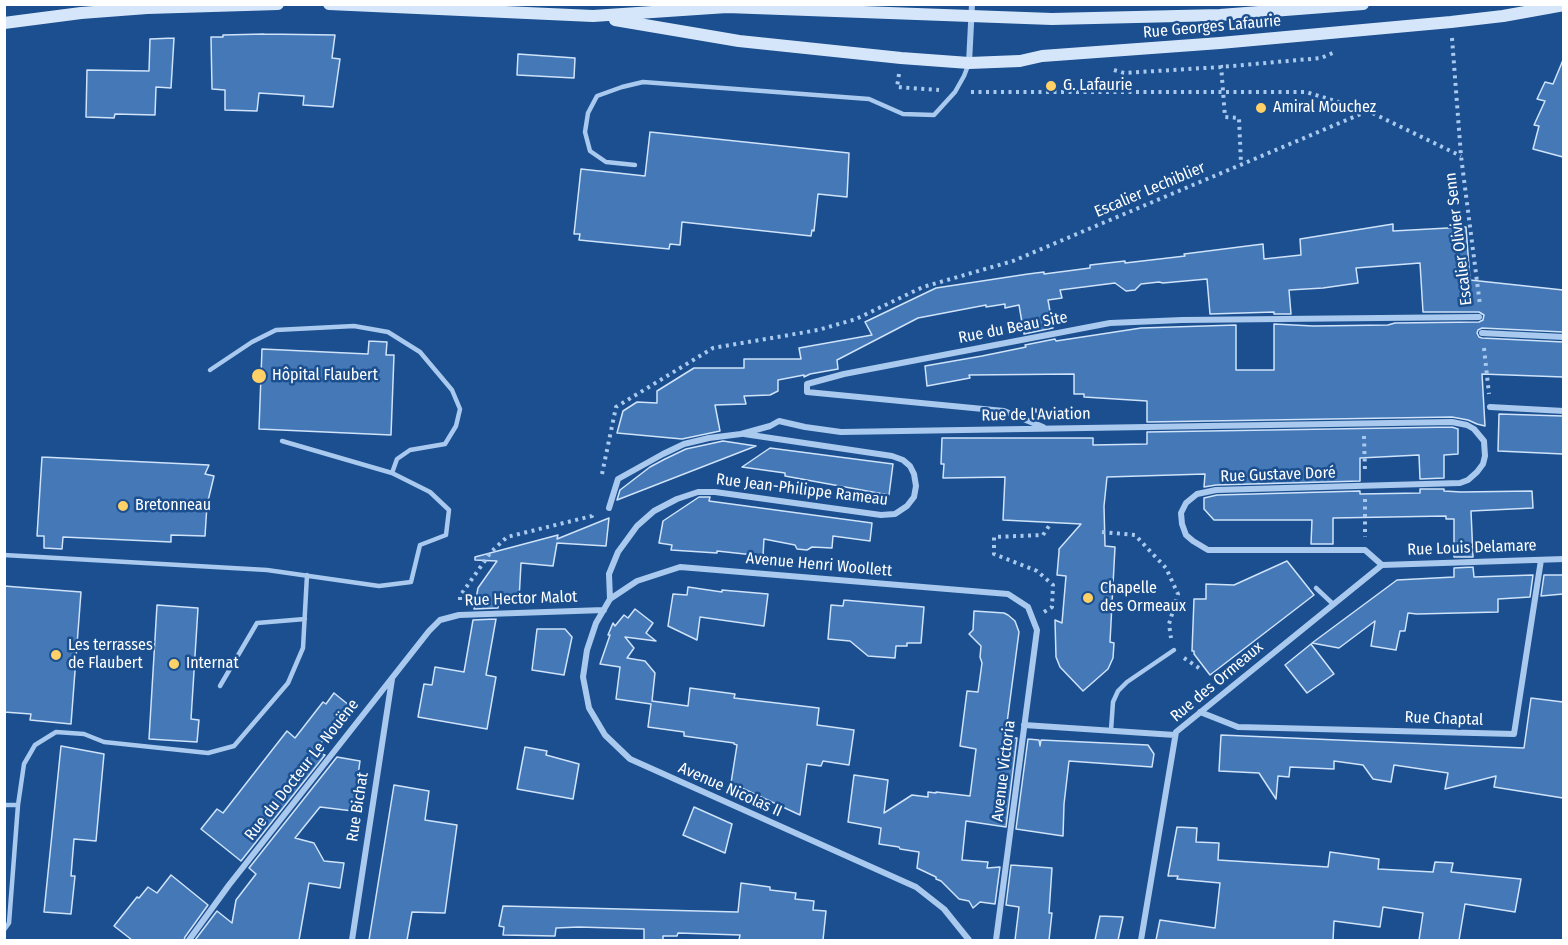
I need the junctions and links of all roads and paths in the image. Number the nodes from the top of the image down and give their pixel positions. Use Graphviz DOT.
graph roads {
  1 [pos="278,4"];
  2 [pos="329,4"];
  3 [pos="1363,4"];
  4 [pos="1525,4"];
  5 [pos="1563,5"];
  6 [pos="1220,10"];
  7 [pos="972,11"];
  8 [pos="593,16"];
  9 [pos="1503,16"];
  10 [pos="1451,22"];
  11 [pos="4,23"];
  12 [pos="1220,43"];
  13 [pos="901,58"];
  14 [pos="969,63"];
  15 [pos="955,92"];
  16 [pos="1223,92"];
  17 [pos="1368,111"];
  18 [pos="1461,156"];
  19 [pos="1241,164"];
  20 [pos="635,165"];
  21 [pos="1479,317"];
  22 [pos="1482,333"];
  23 [pos="1563,337"];
  24 [pos="210,370"];
  25 [pos="1490,407"];
  26 [pos="1563,411"];
  27 [pos="1046,428"];
  28 [pos="741,434"];
  29 [pos="282,441"];
  30 [pos="1485,448"];
  31 [pos="602,472"];
  32 [pos="392,473"];
  33 [pos="595,507"];
  34 [pos="609,508"];
  35 [pos="1051,522"];
  36 [pos="1102,532"];
  37 [pos="4,555"];
  38 [pos="1563,559"];
  39 [pos="1541,560"];
  40 [pos="1382,565"];
  41 [pos="307,576"];
  42 [pos="1316,588"];
  43 [pos="460,596"];
  44 [pos="610,599"];
  45 [pos="1333,604"];
  46 [pos="1052,606"];
  47 [pos="1028,607"];
  48 [pos="604,610"];
  49 [pos="304,619"];
  50 [pos="440,620"];
  51 [pos="1174,650"];
  52 [pos="1199,669"];
  53 [pos="392,678"];
  54 [pos="220,686"];
  55 [pos="1200,712"];
  56 [pos="1024,724"];
  57 [pos="1111,730"];
  58 [pos="1175,735"];
  59 [pos="4,805"];
  60 [pos="18,806"];
  61 [pos="4,930"];
  62 [pos="189,940"];
  63 [pos="352,940"];
  64 [pos="969,940"];
  65 [pos="996,940"];
  66 [pos="1142,940"];
  1 -- 11 [label="street"];
  2 -- 8 [label="street, Rue Georges Lafaurie"];
  3 -- 6 [label="street, Rue Georges Lafaurie"];
  4 -- 9 [label="street"];
  5 -- 9 [label="street, Rue Georges Lafaurie"];
  6 -- 7 [label="street, Rue Georges Lafaurie"];
  7 -- 8 [label="street, Rue Georges Lafaurie"];
  7 -- 14 [label="street"];
  8 -- 13 [label="street, Rue Georges Lafaurie"];
  9 -- 10 [label="street, Rue Georges Lafaurie"];
  10 -- 12 [label="street, Rue Georges Lafaurie"];
  10 -- 18 [label="path, Escalier Olivier Senn"];
  12 -- 14 [label="street, Rue Georges Lafaurie"];
  12 -- 16 [label="path"];
  13 -- 14 [label="street, Rue Georges Lafaurie"];
  13 -- 15 [label="path"];
  14 -- 15 [label="lane"];
  15 -- 16 [label="path"];
  15 -- 20 [label="lane"];
  16 -- 17 [label="path"];
  16 -- 19 [label="path"];
  17 -- 18 [label="path"];
  17 -- 19 [label="path, Escalier Lechiblier"];
  18 -- 21 [label="path, Escalier Olivier Senn"];
  19 -- 31 [label="path, Escalier Lechiblier"];
  21 -- 27 [label="street, Rue du Beau Site"];
  22 -- 23 [label="street"];
  22 -- 25 [label="path"];
  24 -- 32 [label="lane"];
  25 -- 26 [label="street"];
  27 -- 28 [label="street, Rue de l'Aviation"];
  27 -- 30 [label="street, Rue de l'Aviation"];
  28 -- 34 [label="street, Rue de l'Aviation"];
  28 -- 44 [label="street, Rue Jean-Philippe Rameau"];
  29 -- 32 [label="lane"];
  30 -- 40 [label="street, Rue Gustave Doré"];
  32 -- 41 [label="lane"];
  33 -- 43 [label="path"];
  35 -- 46 [label="path"];
  36 -- 51 [label="path"];
  37 -- 41 [label="lane"];
  38 -- 39 [label="street, Rue Louis Delamare"];
  39 -- 40 [label="street, Rue Louis Delamare"];
  39 -- 55 [label="street, Rue Chaptal"];
  40 -- 45 [label="street, Rue des Ormeaux"];
  41 -- 49 [label="lane"];
  42 -- 45 [label="lane"];
  44 -- 47 [label="street, Avenue Henri Woollett"];
  44 -- 48 [label="street, Avenue Nicolas II"];
  45 -- 55 [label="street, Rue des Ormeaux"];
  47 -- 56 [label="street, Avenue Victoria"];
  48 -- 50 [label="street, Rue Hector Malot"];
  48 -- 64 [label="street, Avenue Nicolas II"];
  49 -- 54 [label="lane"];
  49 -- 60 [label="lane"];
  50 -- 53 [label="street, Rue du Docteur Le Nouëne"];
  51 -- 52 [label="path"];
  51 -- 57 [label="lane"];
  53 -- 62 [label="street, Rue du Docteur Le Nouëne"];
  53 -- 63 [label="street, Rue Bichat"];
  55 -- 58 [label="street, Rue des Ormeaux"];
  56 -- 57 [label="street"];
  56 -- 65 [label="street, Avenue Victoria"];
  57 -- 58 [label="street"];
  58 -- 66 [label="street, Rue des Ormeaux"];
  59 -- 60 [label="lane"];
  60 -- 61 [label="lane"];
}
